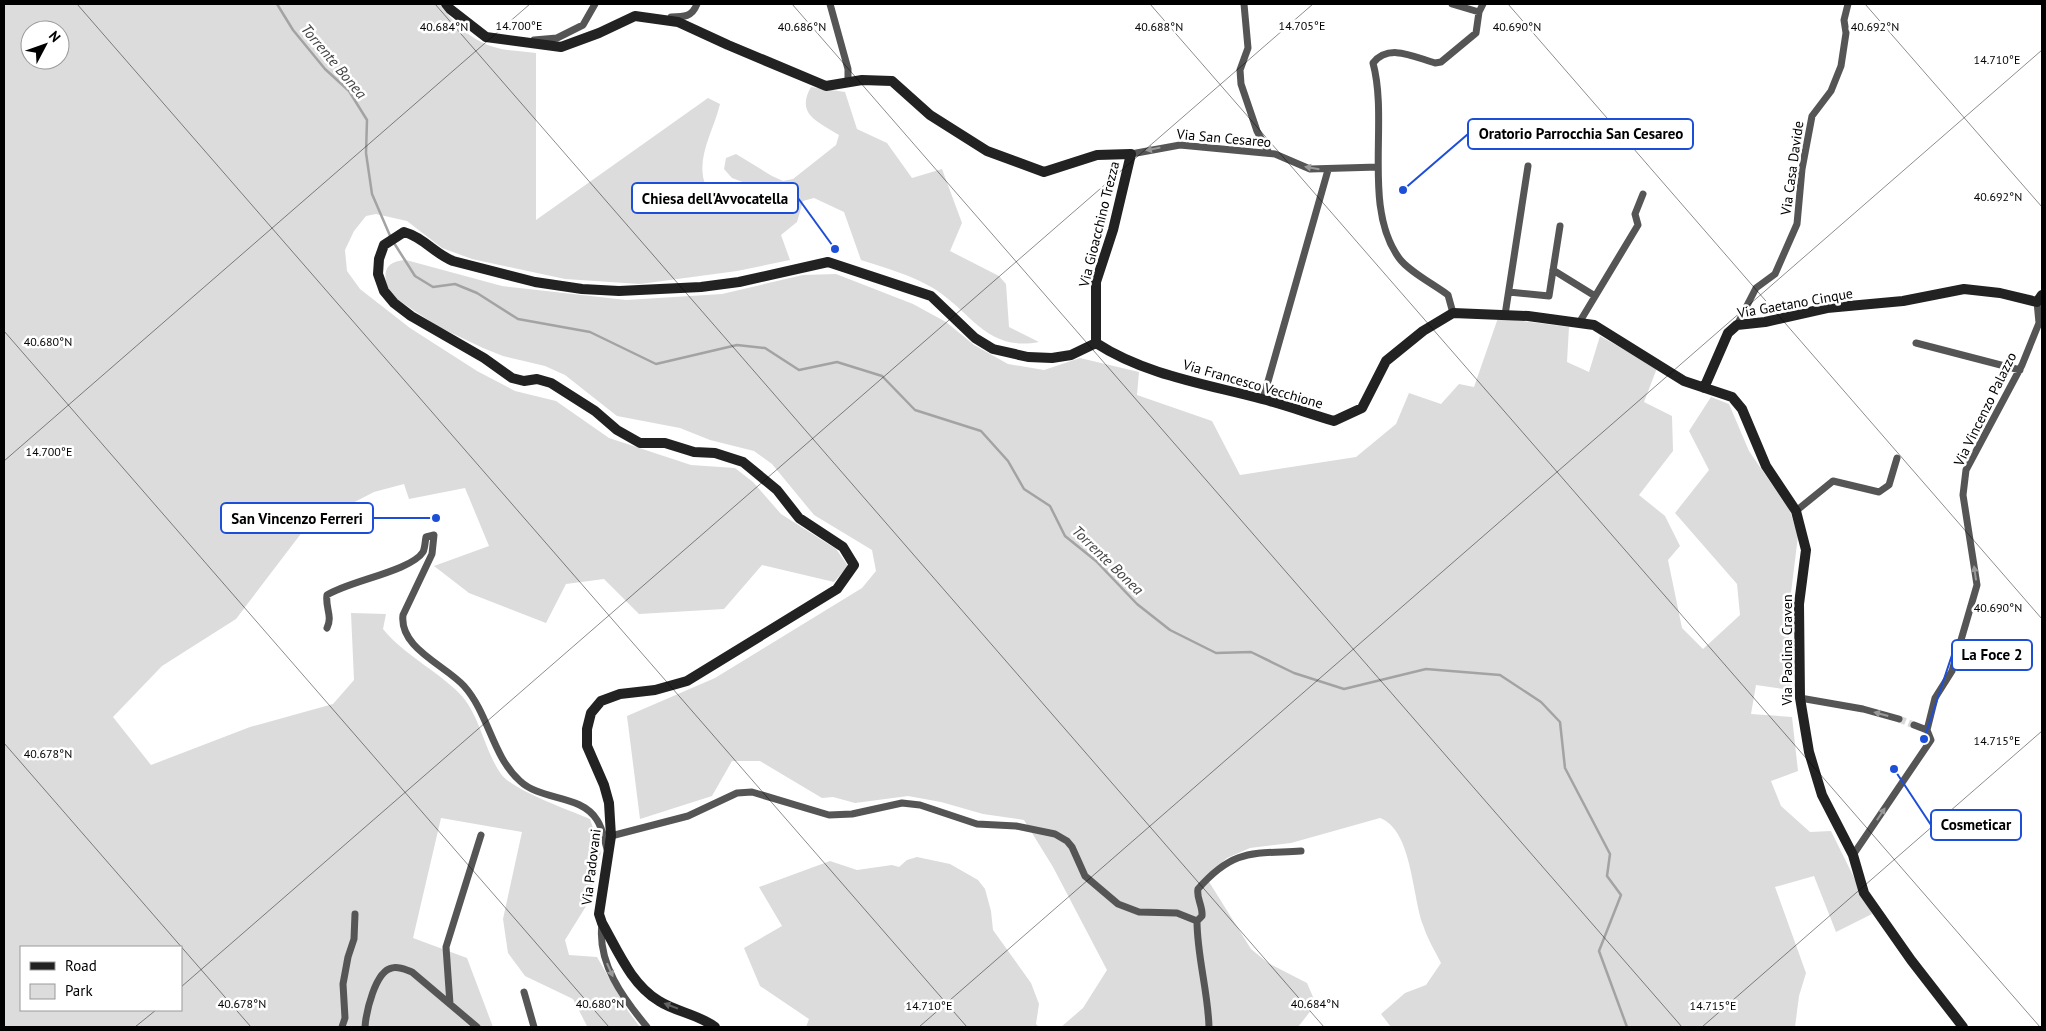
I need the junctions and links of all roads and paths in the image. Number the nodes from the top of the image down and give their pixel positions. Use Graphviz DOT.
graph roads {
  1 [pos="446,4"];
  2 [pos="595,4"];
  3 [pos="697,4"];
  4 [pos="830,4"];
  5 [pos="1244,4"];
  6 [pos="1452,4"];
  7 [pos="1483,4"];
  8 [pos="1848,4"];
  9 [pos="1479,12"];
  10 [pos="652,18"];
  11 [pos="516,42"];
  12 [pos="848,82"];
  13 [pos="1269,153"];
  14 [pos="1131,154"];
  15 [pos="1528,166"];
  16 [pos="1378,167"];
  17 [pos="1328,170"];
  18 [pos="1643,194"];
  19 [pos="1560,226"];
  20 [pos="1553,270"];
  21 [pos="1509,292"];
  22 [pos="1596,296"];
  23 [pos="2039,299"];
  24 [pos="1452,313"];
  25 [pos="1506,315"];
  26 [pos="1579,323"];
  27 [pos="1737,325"];
  28 [pos="1096,343"];
  29 [pos="1916,343"];
  30 [pos="2020,370"];
  31 [pos="1704,388"];
  32 [pos="1263,399"];
  33 [pos="1897,458"];
  34 [pos="1796,511"];
  35 [pos="327,628"];
  36 [pos="1800,698"];
  37 [pos="1899,719"];
  38 [pos="1914,725"];
  39 [pos="1927,730"];
  40 [pos="482,835"];
  41 [pos="611,836"];
  42 [pos="1302,851"];
  43 [pos="608,852"];
  44 [pos="1853,855"];
  45 [pos="355,914"];
  46 [pos="1197,920"];
  47 [pos="602,923"];
  48 [pos="524,992"];
  49 [pos="450,1004"];
  50 [pos="342,1027"];
  51 [pos="365,1027"];
  52 [pos="477,1027"];
  53 [pos="534,1027"];
  54 [pos="647,1027"];
  55 [pos="715,1027"];
  56 [pos="1209,1027"];
  57 [pos="1963,1027"];
  1 -- 11 [label="street, Via Gioacchino Trezza"];
  2 -- 11 [label="street, Via Gioacchino Trezza"];
  3 -- 10 [label="street, Via Gioacchino Trezza"];
  4 -- 12 [label="street"];
  5 -- 13 [label="street"];
  6 -- 9 [label="street"];
  7 -- 9 [label="street"];
  8 -- 27 [label="street, Via Casa Davide"];
  9 -- 16 [label="street"];
  10 -- 11 [label="street, Via Gioacchino Trezza"];
  10 -- 12 [label="street, Via Gioacchino Trezza"];
  12 -- 14 [label="street, Via Gioacchino Trezza"];
  13 -- 14 [label="street, Via San Cesareo, one-way"];
  17 -- 13 [label="street, Via San Cesareo, one-way"];
  14 -- 28 [label="street, Via Gioacchino Trezza"];
  15 -- 21 [label="street"];
  16 -- 17 [label="street, Via San Cesareo"];
  16 -- 24 [label="street"];
  17 -- 32 [label="street"];
  18 -- 22 [label="street"];
  19 -- 20 [label="street"];
  20 -- 21 [label="street"];
  20 -- 22 [label="street"];
  21 -- 25 [label="street"];
  22 -- 26 [label="street"];
  23 -- 27 [label="street, Via Gaetano Cinque"];
  23 -- 30 [label="street, Via Vincenzo Palazzo"];
  24 -- 25 [label="street"];
  24 -- 32 [label="street, Via Francesco Vecchione"];
  25 -- 26 [label="street"];
  26 -- 31 [label="street"];
  27 -- 31 [label="street, Via Gaetano Cinque"];
  28 -- 32 [label="street, Via Francesco Vecchione"];
  28 -- 41 [label="street, Via Padovani"];
  29 -- 30 [label="street"];
  39 -- 30 [label="street, Via Vincenzo Palazzo, one-way"];
  31 -- 34 [label="street, Via Paolina Craven"];
  33 -- 34 [label="street"];
  34 -- 36 [label="street, Via Paolina Craven"];
  35 -- 43 [label="street"];
  37 -- 36 [label="street, one-way"];
  36 -- 44 [label="street, Via Paolina Craven"];
  38 -- 39 [label="street"];
  44 -- 39 [label="street, Via Vincenzo Palazzo, one-way"];
  40 -- 49 [label="street"];
  41 -- 43 [label="street, Via Padovani"];
  41 -- 46 [label="street"];
  42 -- 46 [label="street"];
  43 -- 47 [label="street, Via Padovani"];
  44 -- 57 [label="street, Via Paolina Craven"];
  45 -- 50 [label="street"];
  46 -- 56 [label="street"];
  47 -- 54 [label="street, one-way"];
  55 -- 47 [label="street, Via Padovani, one-way"];
  48 -- 53 [label="street"];
  49 -- 51 [label="street"];
  49 -- 52 [label="street"];
}
